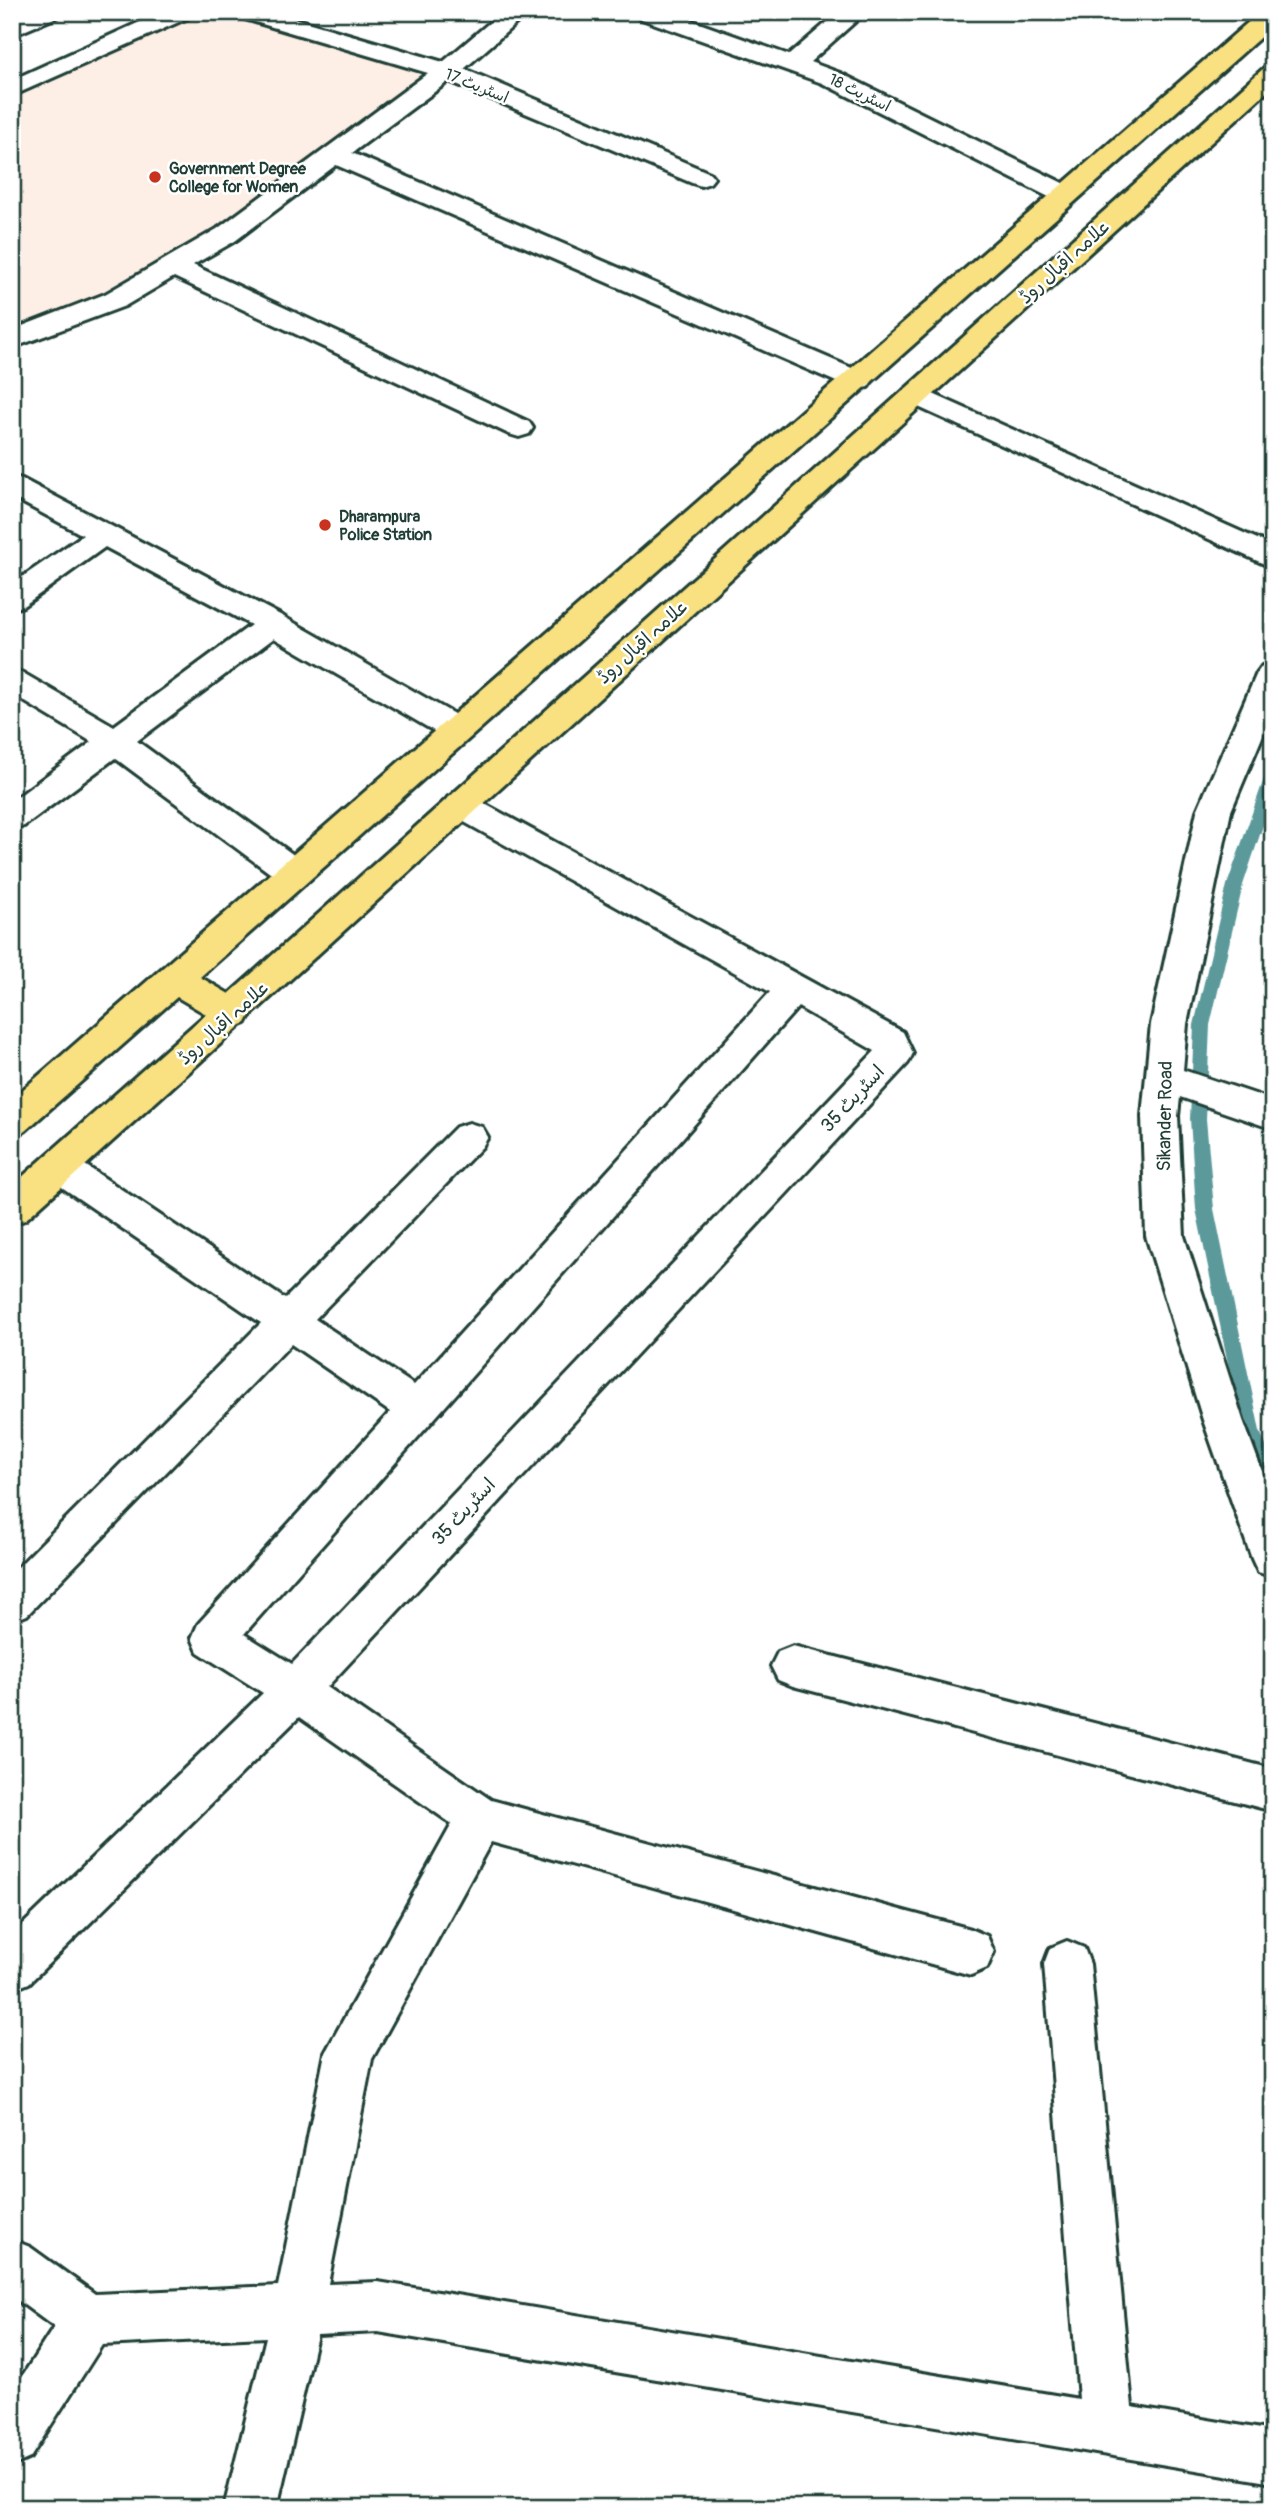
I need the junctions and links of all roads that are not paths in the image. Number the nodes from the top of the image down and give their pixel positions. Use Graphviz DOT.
graph roads {
  1 [pos="49,12"];
  2 [pos="182,12"];
  3 [pos="246,12"];
  4 [pos="517,12"];
  5 [pos="644,12"];
  6 [pos="854,12"];
  7 [pos="1273,13"];
  8 [pos="302,19"];
  9 [pos="12,29"];
  10 [pos="793,64"];
  11 [pos="447,71"];
  12 [pos="1273,73"];
  13 [pos="12,89"];
  14 [pos="1147,126"];
  15 [pos="1197,142"];
  16 [pos="334,155"];
  17 [pos="701,178"];
  18 [pos="1066,195"];
  19 [pos="173,266"];
  20 [pos="12,340"];
  21 [pos="858,381"];
  22 [pos="915,395"];
  23 [pos="519,428"];
  24 [pos="12,485"];
  25 [pos="104,534"];
  26 [pos="1273,558"];
  27 [pos="12,598"];
  28 [pos="274,624"];
  29 [pos="1273,673"];
  30 [pos="12,680"];
  31 [pos="457,730"];
  32 [pos="117,743"];
  33 [pos="460,804"];
  34 [pos="12,818"];
  35 [pos="294,873"];
  36 [pos="176,979"];
  37 [pos="793,989"];
  38 [pos="233,1014"];
  39 [pos="1163,1077"];
  40 [pos="1273,1115"];
  41 [pos="12,1121"];
  42 [pos="469,1137"];
  43 [pos="60,1167"];
  44 [pos="12,1209"];
  45 [pos="288,1321"];
  46 [pos="418,1409"];
  47 [pos="1273,1559"];
  48 [pos="12,1602"];
  49 [pos="793,1666"];
  50 [pos="296,1690"];
  51 [pos="1273,1790"];
  52 [pos="480,1818"];
  53 [pos="971,1952"];
  54 [pos="1067,1964"];
  55 [pos="12,1967"];
  56 [pos="12,2265"];
  57 [pos="298,2310"];
  58 [pos="88,2320"];
  59 [pos="1108,2430"];
  60 [pos="12,2440"];
  61 [pos="1273,2457"];
  62 [pos="250,2508"];
  1 -- 9 [label="street"];
  2 -- 13 [label="street"];
  3 -- 8 [label="street, اسٹریٹ 17"];
  4 -- 11 [label="street"];
  5 -- 10 [label="street, اسٹریٹ 18"];
  6 -- 10 [label="street"];
  7 -- 14 [label="main road"];
  8 -- 11 [label="street, اسٹریٹ 17"];
  10 -- 18 [label="street, اسٹریٹ 18"];
  11 -- 16 [label="street"];
  11 -- 17 [label="street, اسٹریٹ 17"];
  12 -- 15 [label="main road, علامہ اقبال روڈ"];
  14 -- 15 [label="main road"];
  14 -- 18 [label="main road"];
  15 -- 22 [label="main road, علامہ اقبال روڈ"];
  16 -- 19 [label="street"];
  16 -- 21 [label="street"];
  18 -- 21 [label="main road"];
  19 -- 20 [label="street"];
  19 -- 23 [label="street"];
  21 -- 31 [label="main road"];
  22 -- 26 [label="street"];
  22 -- 33 [label="main road, علامہ اقبال روڈ"];
  24 -- 25 [label="street"];
  25 -- 27 [label="street"];
  25 -- 28 [label="street"];
  28 -- 31 [label="street"];
  28 -- 32 [label="street"];
  29 -- 39 [label="street, Sikander Road"];
  30 -- 32 [label="street"];
  31 -- 35 [label="main road"];
  32 -- 34 [label="street"];
  32 -- 35 [label="street"];
  33 -- 37 [label="street"];
  33 -- 38 [label="main road, علامہ اقبال روڈ"];
  35 -- 36 [label="main road"];
  36 -- 38 [label="main road"];
  36 -- 41 [label="main road"];
  37 -- 46 [label="street"];
  37 -- 50 [label="street, اسٹریٹ 35"];
  38 -- 43 [label="main road, علامہ اقبال روڈ"];
  39 -- 40 [label="street"];
  39 -- 47 [label="street, Sikander Road"];
  42 -- 45 [label="street"];
  43 -- 44 [label="main road, علامہ اقبال روڈ"];
  43 -- 45 [label="street"];
  45 -- 46 [label="street"];
  45 -- 48 [label="street"];
  46 -- 50 [label="street"];
  49 -- 51 [label="street"];
  50 -- 52 [label="street"];
  50 -- 55 [label="street, اسٹریٹ 35"];
  52 -- 53 [label="street"];
  52 -- 57 [label="street"];
  54 -- 59 [label="street"];
  56 -- 58 [label="street"];
  57 -- 58 [label="street"];
  57 -- 59 [label="street"];
  57 -- 62 [label="street"];
  58 -- 60 [label="street"];
  59 -- 61 [label="street"];
}
